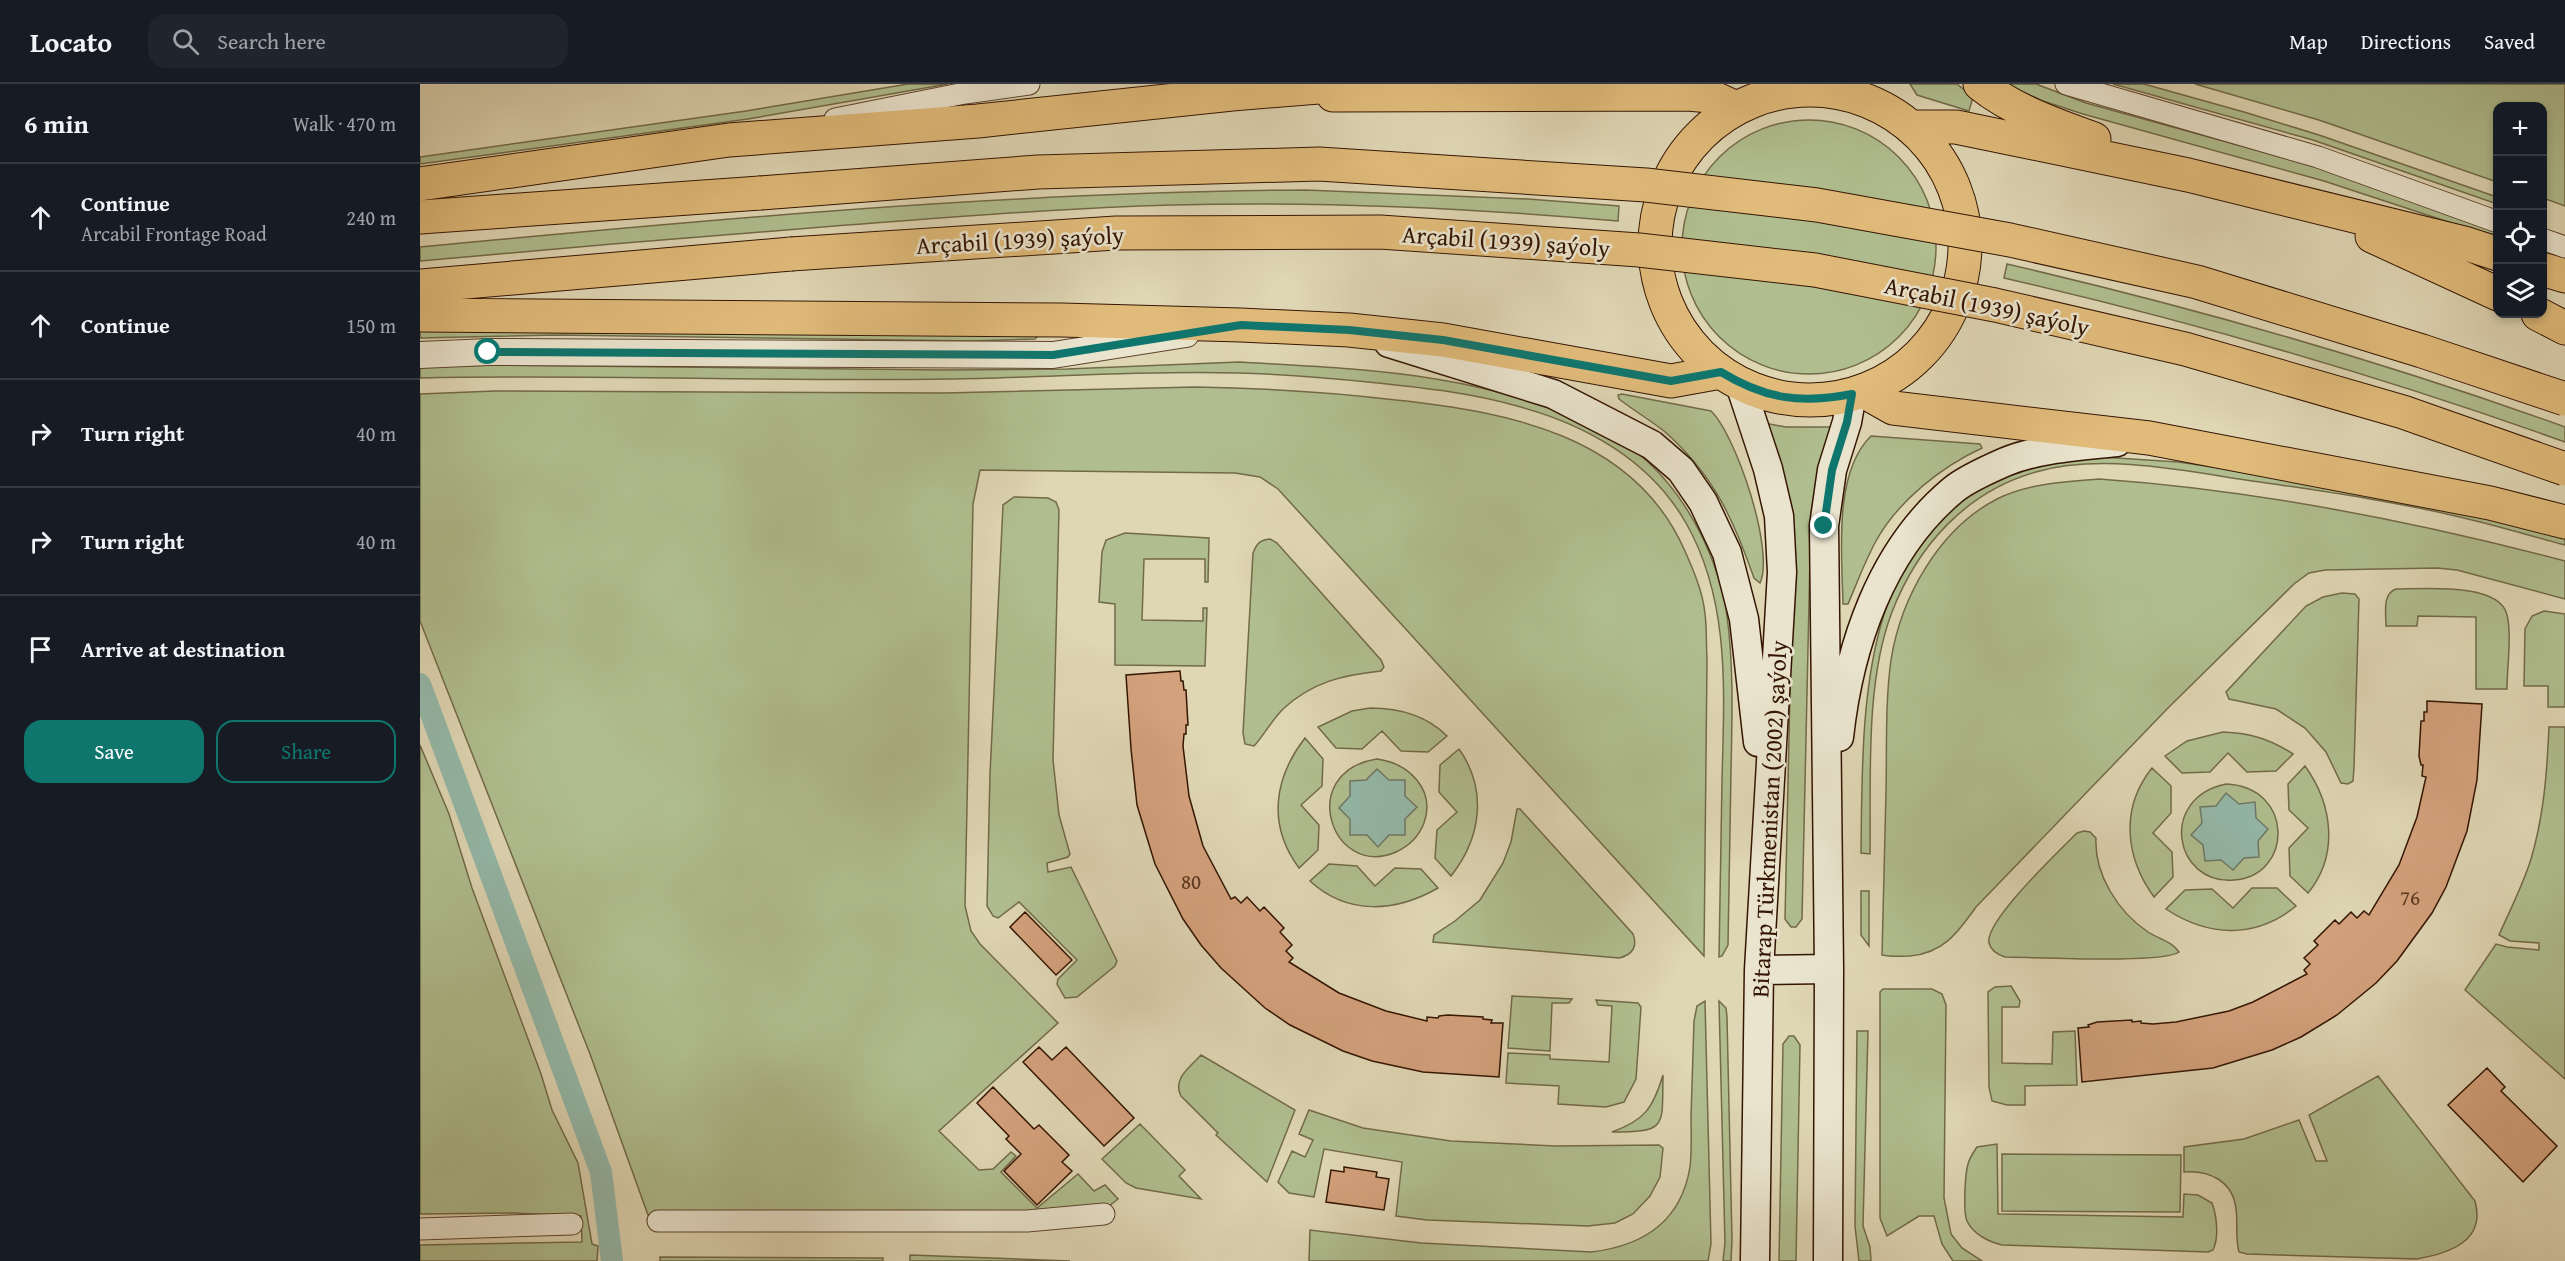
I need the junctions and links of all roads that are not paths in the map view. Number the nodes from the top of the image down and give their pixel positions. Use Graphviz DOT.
graph roads {
  1 [pos="1029,84"];
  2 [pos="1356,84"];
  3 [pos="1890,84"];
  4 [pos="1980,84"];
  5 [pos="2066,84"];
  6 [pos="1232,94"];
  7 [pos="1746,98"];
  8 [pos="1907,123"];
  9 [pos="729,140"];
  10 [pos="2188,175"];
  11 [pos="420,184"];
  12 [pos="2288,199"];
  13 [pos="420,217"];
  14 [pos="2493,220"];
  15 [pos="2547,240"];
  16 [pos="2565,247"];
  17 [pos="2493,252"];
  18 [pos="2547,271"];
  19 [pos="2565,276"];
  20 [pos="420,286"];
  21 [pos="2493,292"];
  22 [pos="420,315"];
  23 [pos="2546,318"];
  24 [pos="1241,325"];
  25 [pos="2565,328"];
  26 [pos="1349,330"];
  27 [pos="420,354"];
  28 [pos="1730,378"];
  29 [pos="1857,393"];
  30 [pos="2565,399"];
  31 [pos="2149,438"];
  32 [pos="2565,469"];
  33 [pos="2565,522"];
  34 [pos="1766,840"];
  35 [pos="1827,843"];
  36 [pos="1829,969"];
  37 [pos="1759,970"];
  38 [pos="1104,1214"];
  39 [pos="658,1221"];
  40 [pos="572,1224"];
  41 [pos="420,1228"];
  42 [pos="1751,1254"];
  43 [pos="1830,1258"];
  1 -- 9 [label="street"];
  2 -- 6 [label="main road"];
  3 -- 8 [label="main road"];
  4 -- 10 [label="main road"];
  5 -- 14 [label="street"];
  6 -- 7 [label="main road"];
  6 -- 9 [label="main road"];
  7 -- 8 [label="main road"];
  7 -- 28 [label="main road"];
  8 -- 10 [label="main road"];
  8 -- 29 [label="main road"];
  9 -- 11 [label="main road"];
  10 -- 12 [label="main road"];
  12 -- 17 [label="main road"];
  12 -- 21 [label="main road"];
  13 -- 30 [label="main road, bridge"];
  15 -- 16 [label="street"];
  18 -- 19 [label="main road"];
  20 -- 32 [label="main road, Arçabil (1939) şaýoly, bridge"];
  22 -- 24 [label="main road"];
  23 -- 25 [label="main road"];
  24 -- 26 [label="main road"];
  24 -- 27 [label="street"];
  26 -- 28 [label="main road"];
  26 -- 34 [label="main road"];
  28 -- 29 [label="main road"];
  28 -- 34 [label="main road, Bitarap Türkmenistan (2002) şaýoly"];
  29 -- 31 [label="main road"];
  29 -- 35 [label="main road, Bitarap Türkmenistan (2002) şaýoly"];
  31 -- 33 [label="main road"];
  31 -- 35 [label="main road"];
  34 -- 37 [label="main road, Bitarap Türkmenistan (2002) şaýoly"];
  35 -- 36 [label="main road, Bitarap Türkmenistan (2002) şaýoly"];
  36 -- 37 [label="main road"];
  36 -- 43 [label="main road, Bitarap Türkmenistan (2002) şaýoly"];
  37 -- 42 [label="main road, Bitarap Türkmenistan (2002) şaýoly"];
  38 -- 39 [label="street"];
  40 -- 41 [label="street"];
}
